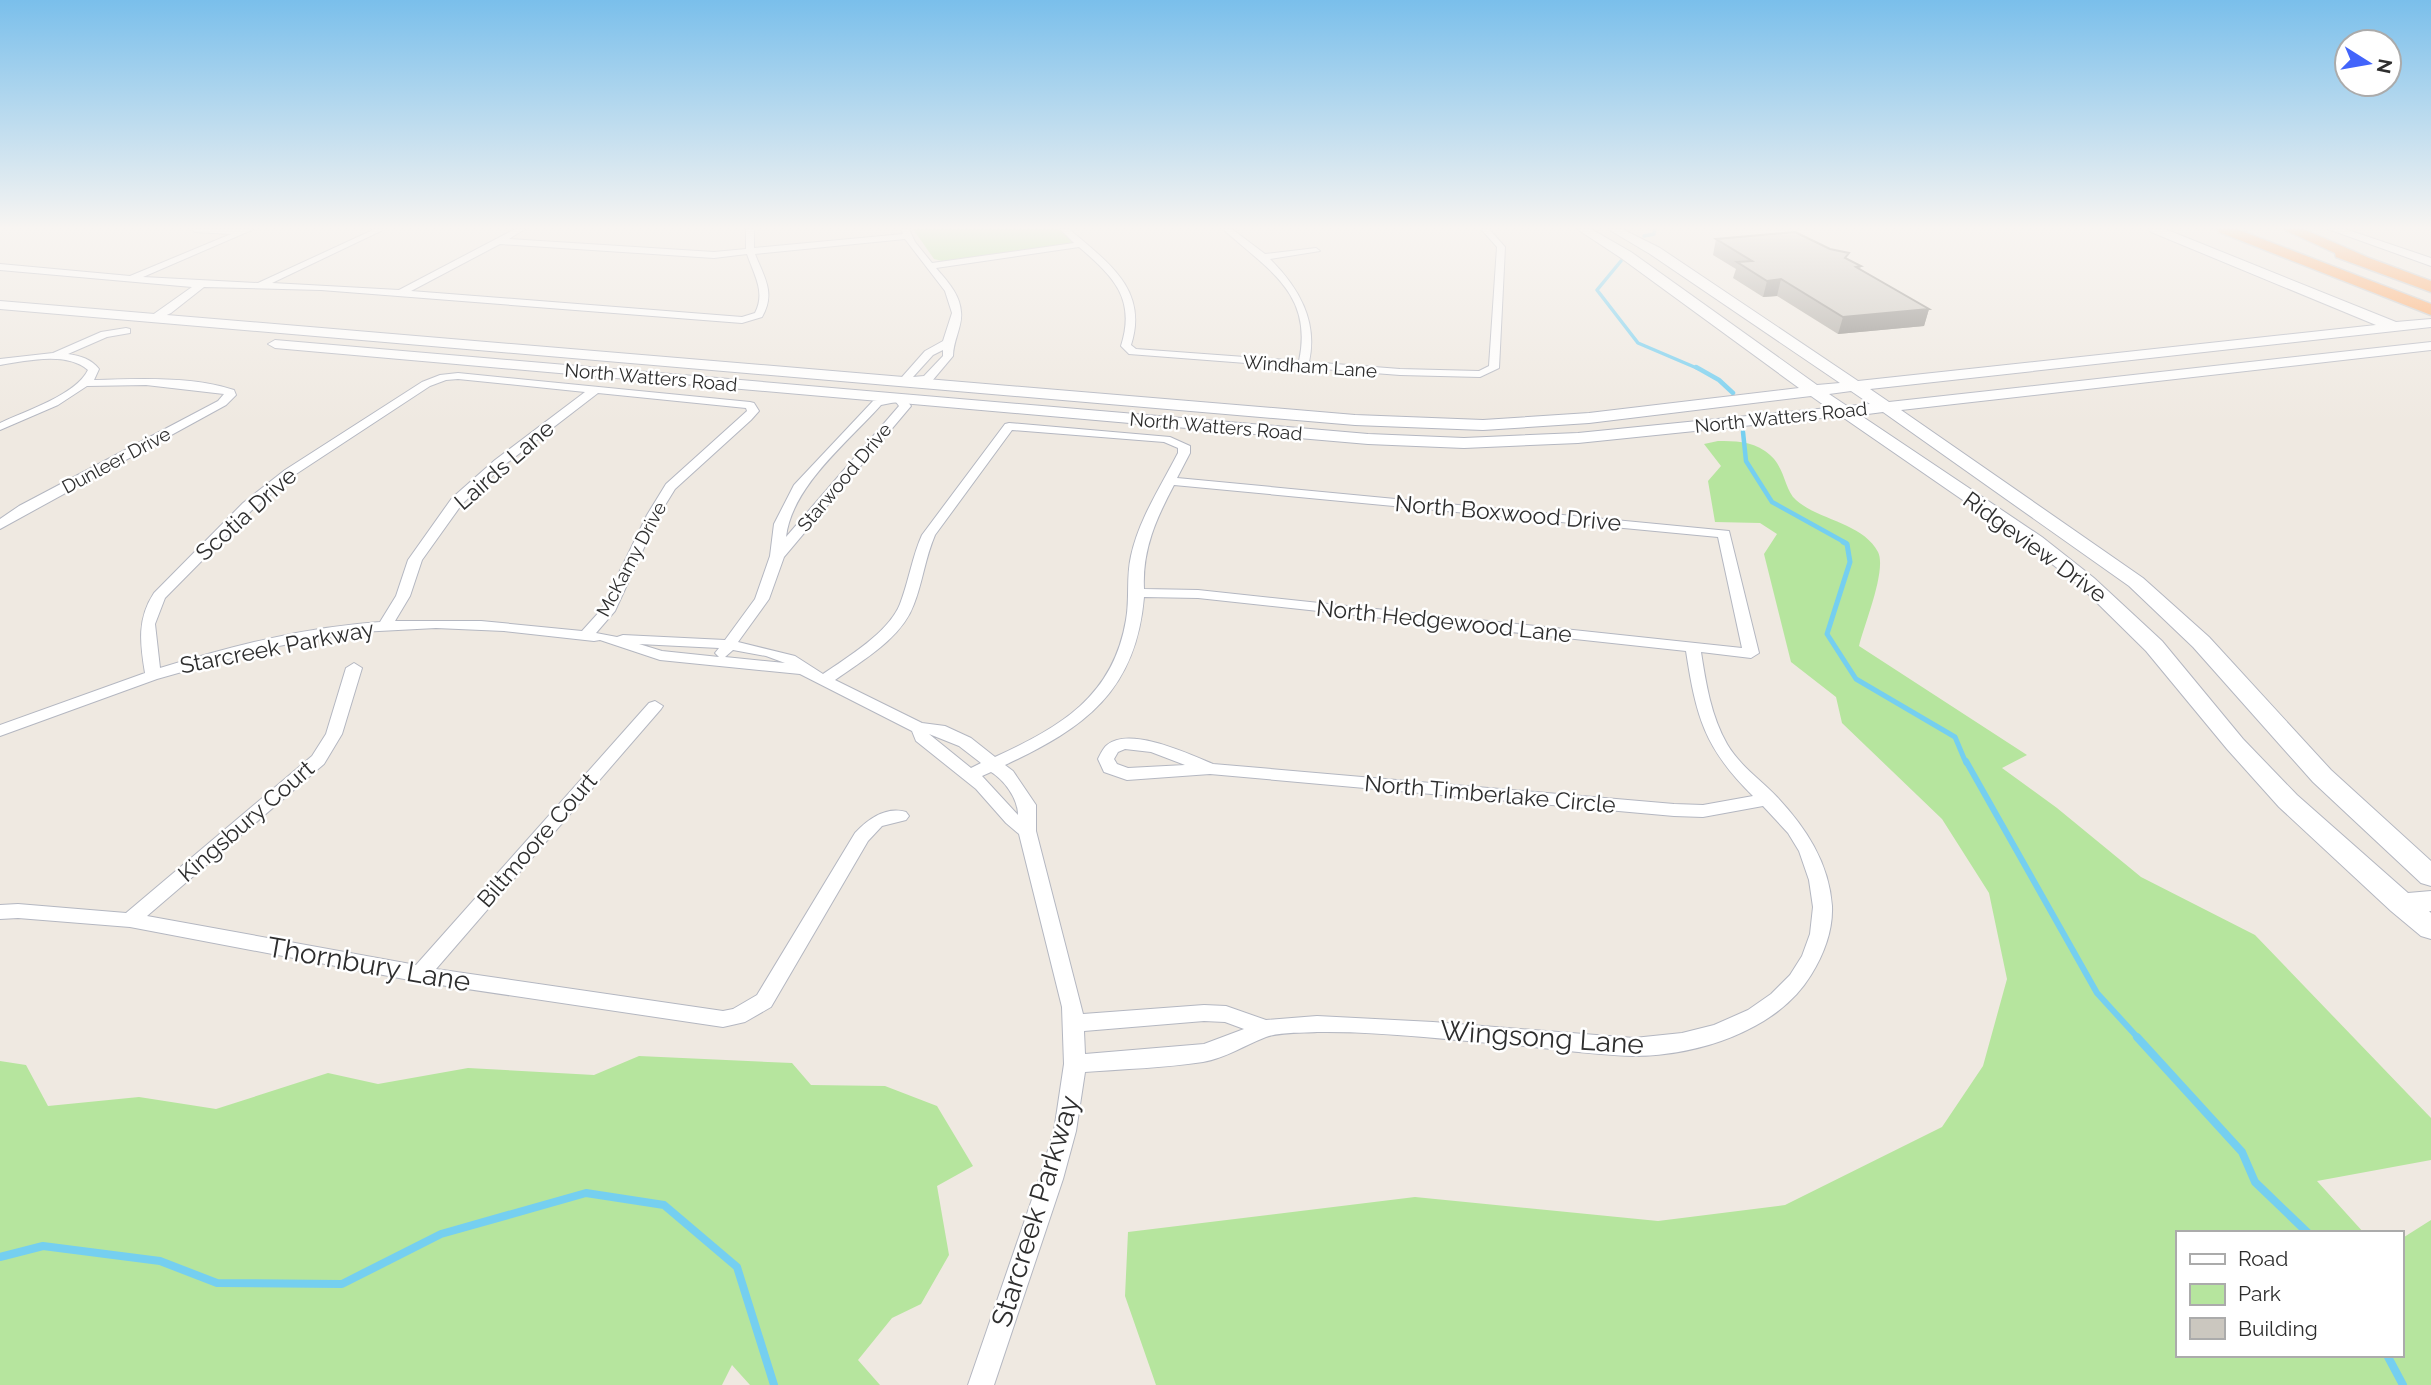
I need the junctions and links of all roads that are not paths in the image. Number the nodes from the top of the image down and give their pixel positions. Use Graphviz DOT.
graph roads {
  1 [pos="186,294"];
  2 [pos="409,294"];
  3 [pos="767,294"];
  4 [pos="951,294"];
  5 [pos="1127,294"];
  6 [pos="1292,294"];
  7 [pos="1498,294"];
  8 [pos="1680,294"];
  9 [pos="1717,294"];
  10 [pos="2313,294"];
  11 [pos="2391,294"];
  12 [pos="2333,302"];
  13 [pos="0,305"];
  14 [pos="2431,311"];
  15 [pos="154,318"];
  16 [pos="0,320"];
  17 [pos="2431,323"];
  18 [pos="2394,326"];
  19 [pos="125,331"];
  20 [pos="2352,331"];
  21 [pos="2431,344"];
  22 [pos="2389,351"];
  23 [pos="2431,353"];
  24 [pos="53,357"];
  25 [pos="2130,357"];
  26 [pos="74,359"];
  27 [pos="2103,360"];
  28 [pos="0,362"];
  29 [pos="1303,366"];
  30 [pos="2163,375"];
  31 [pos="444,377"];
  32 [pos="2135,378"];
  33 [pos="914,382"];
  34 [pos="87,383"];
  35 [pos="1852,386"];
  36 [pos="596,389"];
  37 [pos="1813,390"];
  38 [pos="899,398"];
  39 [pos="1886,407"];
  40 [pos="1846,411"];
  41 [pos="0,427"];
  42 [pos="1170,481"];
  43 [pos="0,525"];
  44 [pos="777,556"];
  45 [pos="1137,593"];
  46 [pos="2161,603"];
  47 [pos="2114,605"];
  48 [pos="385,626"];
  49 [pos="586,636"];
  50 [pos="606,638"];
  51 [pos="729,646"];
  52 [pos="1693,648"];
  53 [pos="1751,653"];
  54 [pos="717,661"];
  55 [pos="355,668"];
  56 [pos="804,670"];
  57 [pos="153,673"];
  58 [pos="824,680"];
  59 [pos="655,706"];
  60 [pos="919,728"];
  61 [pos="0,731"];
  62 [pos="993,763"];
  63 [pos="1210,769"];
  64 [pos="970,775"];
  65 [pos="1769,799"];
  66 [pos="900,816"];
  67 [pos="1027,831"];
  68 [pos="2431,876"];
  69 [pos="2431,901"];
  70 [pos="2401,904"];
  71 [pos="0,912"];
  72 [pos="130,920"];
  73 [pos="2431,929"];
  74 [pos="420,974"];
  75 [pos="1074,1023"];
  76 [pos="1266,1028"];
  77 [pos="1075,1064"];
  78 [pos="981,1385"];
  1 -- 15 [label="street"];
  2 -- 3 [label="street"];
  4 -- 33 [label="street"];
  5 -- 29 [label="street, Windham Lane"];
  6 -- 29 [label="street"];
  7 -- 29 [label="street, Windham Lane"];
  8 -- 37 [label="main road, Ridgeview Drive"];
  9 -- 35 [label="main road, Ridgeview Drive"];
  10 -- 12 [label="main road"];
  11 -- 14 [label="highway"];
  12 -- 14 [label="main road"];
  12 -- 18 [label="main road"];
  12 -- 20 [label="main road"];
  13 -- 15 [label="main road, North Watters Road"];
  15 -- 19 [label="main road"];
  15 -- 33 [label="main road, North Watters Road"];
  16 -- 19 [label="main road, North Watters Road"];
  17 -- 18 [label="main road, North Watters Road"];
  18 -- 20 [label="main road, North Watters Road"];
  18 -- 21 [label="main road"];
  19 -- 24 [label="street"];
  19 -- 26 [label="street"];
  19 -- 38 [label="main road, North Watters Road"];
  20 -- 25 [label="main road, North Watters Road"];
  21 -- 22 [label="main road, North Watters Road"];
  22 -- 23 [label="main road"];
  22 -- 30 [label="main road, North Watters Road"];
  24 -- 26 [label="street"];
  24 -- 28 [label="street"];
  25 -- 27 [label="main road, North Watters Road"];
  25 -- 30 [label="main road"];
  26 -- 34 [label="street"];
  27 -- 32 [label="main road"];
  27 -- 35 [label="main road, North Watters Road"];
  30 -- 32 [label="main road, North Watters Road"];
  31 -- 36 [label="street, McKamy Drive"];
  31 -- 57 [label="street, Scotia Drive"];
  32 -- 39 [label="main road, North Watters Road"];
  33 -- 37 [label="main road, North Watters Road"];
  33 -- 38 [label="main road"];
  34 -- 41 [label="street"];
  34 -- 43 [label="street, Dunleer Drive"];
  35 -- 37 [label="main road, North Watters Road"];
  35 -- 39 [label="main road, Ridgeview Drive"];
  36 -- 48 [label="street, Lairds Lane"];
  36 -- 49 [label="street, McKamy Drive"];
  37 -- 40 [label="main road, Ridgeview Drive"];
  38 -- 40 [label="main road, North Watters Road"];
  38 -- 44 [label="street, Starwood Drive"];
  38 -- 44 [label="street, Starwood Drive"];
  39 -- 40 [label="main road, North Watters Road"];
  39 -- 46 [label="main road, Ridgeview Drive"];
  40 -- 47 [label="main road, Ridgeview Drive"];
  42 -- 45 [label="street"];
  42 -- 53 [label="street, North Boxwood Drive"];
  42 -- 58 [label="street"];
  44 -- 51 [label="street, Starwood Drive"];
  45 -- 52 [label="street, North Hedgewood Lane"];
  45 -- 62 [label="street"];
  46 -- 47 [label="main road"];
  46 -- 68 [label="main road, Ridgeview Drive"];
  47 -- 70 [label="main road, Ridgeview Drive"];
  48 -- 49 [label="street, Starcreek Parkway"];
  48 -- 57 [label="street, Starcreek Parkway"];
  49 -- 50 [label="street, Starcreek Parkway"];
  50 -- 51 [label="street, Starcreek Parkway"];
  50 -- 54 [label="street, Starcreek Parkway"];
  51 -- 54 [label="street, Starwood Drive"];
  51 -- 56 [label="street, Starcreek Parkway"];
  52 -- 53 [label="street, North Hedgewood Lane"];
  52 -- 65 [label="street, Wingsong Lane"];
  54 -- 56 [label="street, Starcreek Parkway"];
  55 -- 72 [label="street, Kingsbury Court"];
  56 -- 58 [label="street, Starcreek Parkway"];
  57 -- 61 [label="street, Starcreek Parkway"];
  58 -- 60 [label="street, Starcreek Parkway"];
  59 -- 74 [label="street, Biltmoore Court"];
  60 -- 62 [label="street, Starcreek Parkway"];
  60 -- 64 [label="street, Starcreek Parkway"];
  62 -- 64 [label="street"];
  62 -- 67 [label="street, Starcreek Parkway"];
  63 -- 63 [label="street, North Timberlake Circle"];
  63 -- 65 [label="street, North Timberlake Circle"];
  64 -- 67 [label="street, Starcreek Parkway"];
  65 -- 76 [label="street, Wingsong Lane"];
  66 -- 74 [label="street, Thornbury Lane"];
  67 -- 75 [label="street, Starcreek Parkway"];
  69 -- 70 [label="main road"];
  70 -- 73 [label="main road, Ridgeview Drive"];
  71 -- 72 [label="street, Thornbury Lane"];
  72 -- 74 [label="street, Thornbury Lane"];
  75 -- 76 [label="street, Wingsong Lane"];
  75 -- 77 [label="street, Starcreek Parkway"];
  76 -- 77 [label="street, Wingsong Lane"];
  77 -- 78 [label="street, Starcreek Parkway"];
}
